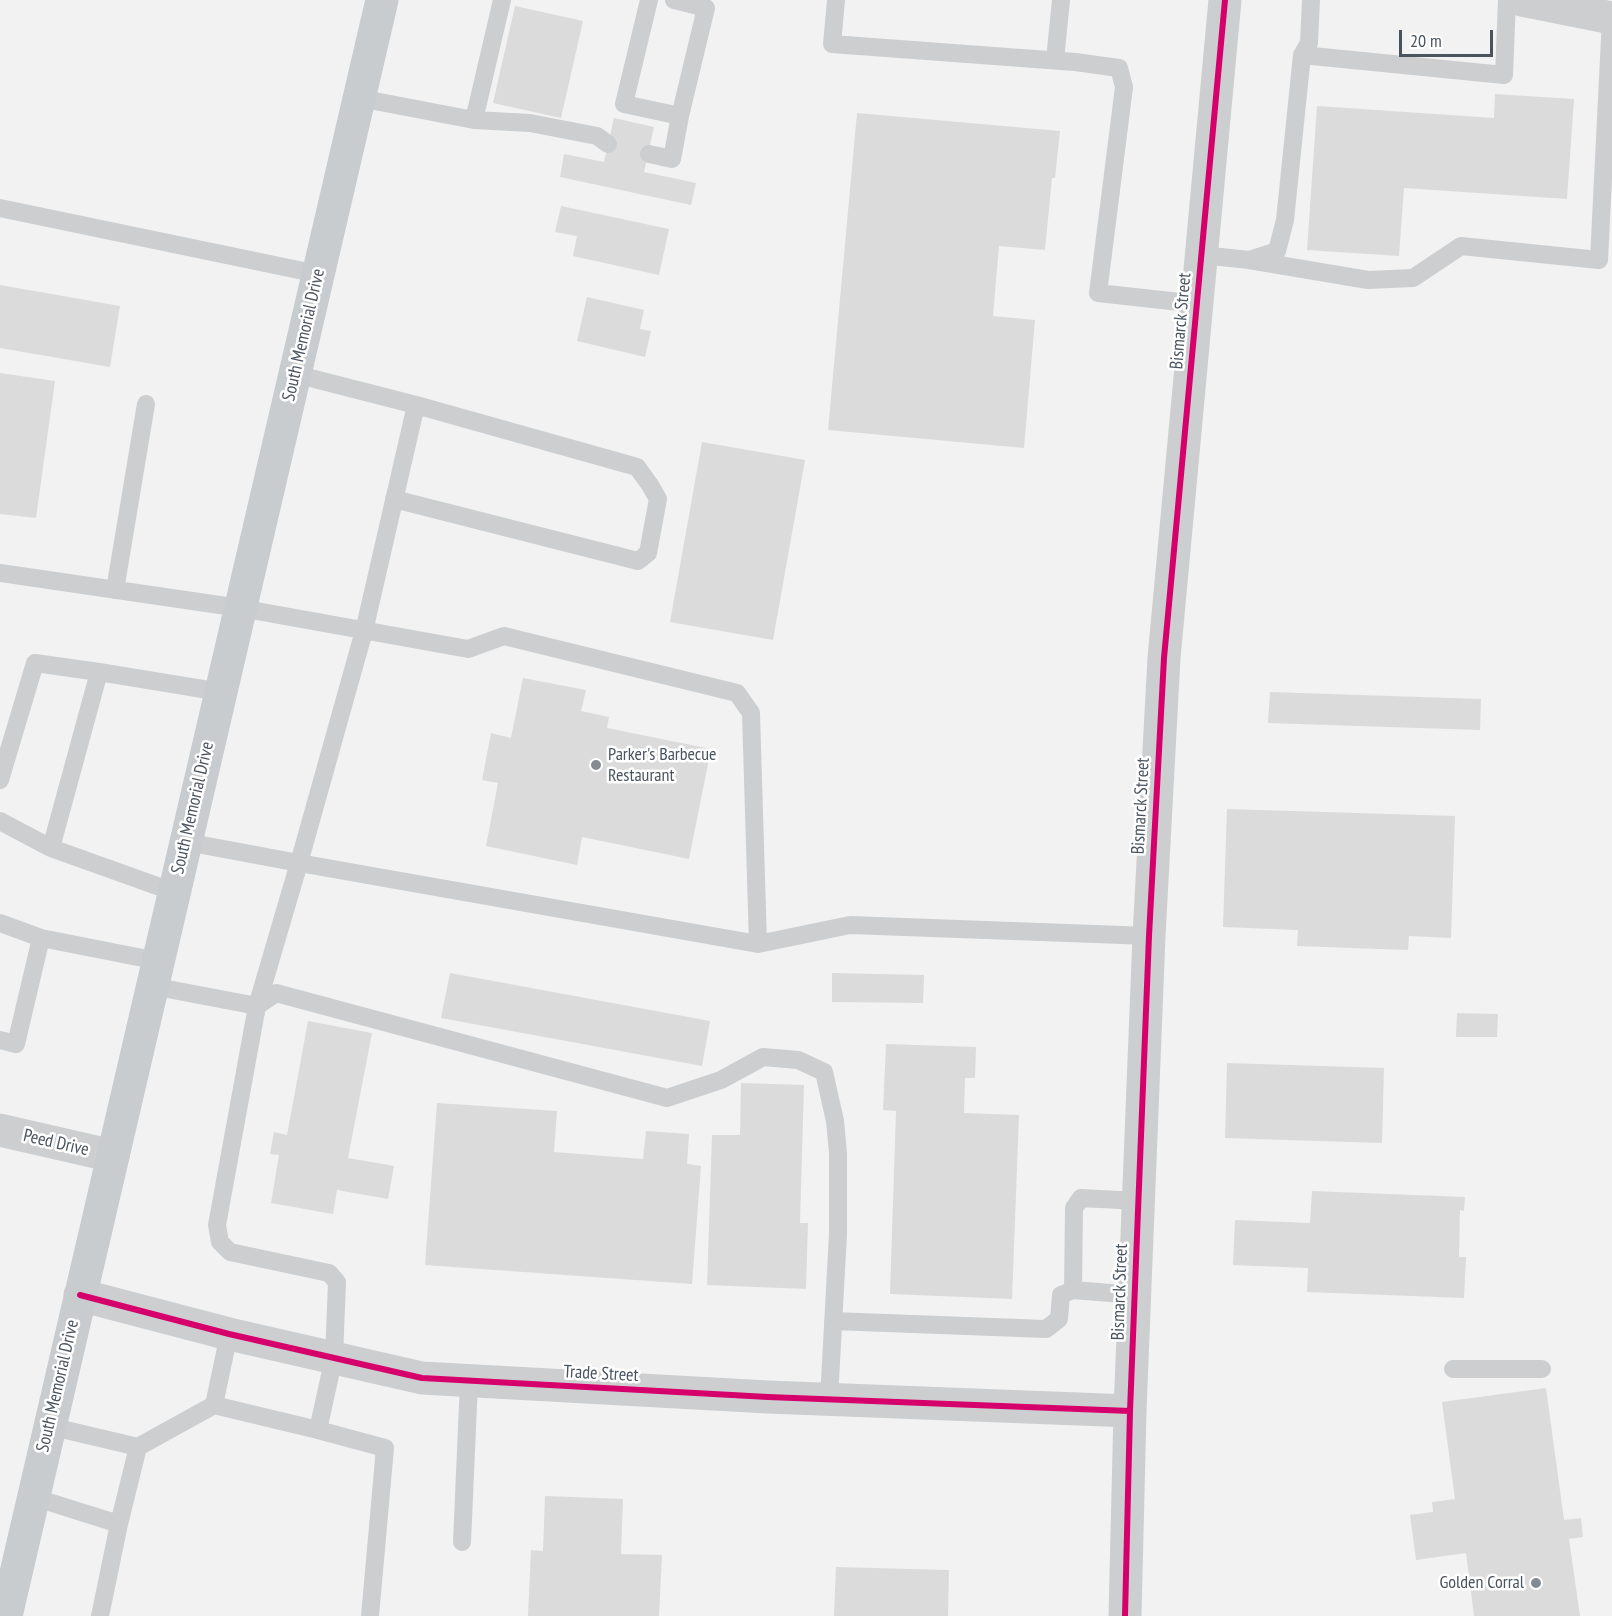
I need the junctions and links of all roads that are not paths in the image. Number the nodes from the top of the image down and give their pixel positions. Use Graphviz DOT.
graph roads {
  1 [pos="382,0"];
  2 [pos="502,0"];
  3 [pos="649,0"];
  4 [pos="674,0"];
  5 [pos="836,0"];
  6 [pos="1061,0"];
  7 [pos="1225,0"];
  8 [pos="1311,0"];
  9 [pos="1507,0"];
  10 [pos="1522,0"];
  11 [pos="1612,18"];
  12 [pos="1302,55"];
  13 [pos="1055,60"];
  14 [pos="359,98"];
  15 [pos="680,116"];
  16 [pos="474,120"];
  17 [pos="608,144"];
  18 [pos="649,154"];
  19 [pos="0,208"];
  20 [pos="1202,255"];
  21 [pos="1249,260"];
  22 [pos="318,274"];
  23 [pos="1198,304"];
  24 [pos="295,374"];
  25 [pos="146,404"];
  26 [pos="416,405"];
  27 [pos="394,499"];
  28 [pos="0,573"];
  29 [pos="115,590"];
  30 [pos="240,608"];
  31 [pos="364,632"];
  32 [pos="99,672"];
  33 [pos="220,692"];
  34 [pos="0,780"];
  35 [pos="0,821"];
  36 [pos="186,842"];
  37 [pos="51,848"];
  38 [pos="299,863"];
  39 [pos="174,892"];
  40 [pos="0,923"];
  41 [pos="1149,936"];
  42 [pos="41,938"];
  43 [pos="758,944"];
  44 [pos="155,974"];
  45 [pos="257,1006"];
  46 [pos="0,1040"];
  47 [pos="0,1130"];
  48 [pos="113,1156"];
  49 [pos="1139,1202"];
  50 [pos="1073,1290"];
  51 [pos="80,1295"];
  52 [pos="1135,1295"];
  53 [pos="833,1321"];
  54 [pos="229,1334"];
  55 [pos="334,1357"];
  56 [pos="1453,1369"];
  57 [pos="1542,1370"];
  58 [pos="469,1382"];
  59 [pos="829,1399"];
  60 [pos="214,1405"];
  61 [pos="1130,1411"];
  62 [pos="49,1426"];
  63 [pos="318,1430"];
  64 [pos="138,1447"];
  65 [pos="33,1497"];
  66 [pos="119,1524"];
  67 [pos="462,1542"];
  68 [pos="10,1551"];
  69 [pos="6,1599"];
  70 [pos="100,1616"];
  71 [pos="370,1616"];
  72 [pos="1125,1616"];
  1 -- 14 [label="main road, South Memorial Drive"];
  2 -- 16 [label="lane"];
  3 -- 15 [label="lane"];
  4 -- 15 [label="lane"];
  5 -- 13 [label="lane"];
  6 -- 13 [label="lane"];
  7 -- 20 [label="street, Bismarck Street"];
  8 -- 12 [label="lane"];
  9 -- 12 [label="lane"];
  10 -- 11 [label="street"];
  11 -- 21 [label="lane"];
  12 -- 21 [label="lane"];
  13 -- 23 [label="lane"];
  14 -- 16 [label="lane"];
  14 -- 22 [label="main road, South Memorial Drive"];
  15 -- 18 [label="lane"];
  16 -- 17 [label="lane"];
  19 -- 22 [label="lane"];
  20 -- 21 [label="lane"];
  20 -- 23 [label="street, Bismarck Street"];
  22 -- 24 [label="main road, South Memorial Drive"];
  23 -- 41 [label="street, Bismarck Street"];
  24 -- 26 [label="lane"];
  24 -- 30 [label="main road, South Memorial Drive"];
  25 -- 29 [label="lane"];
  26 -- 27 [label="lane"];
  26 -- 27 [label="lane"];
  27 -- 31 [label="lane"];
  28 -- 29 [label="lane"];
  29 -- 30 [label="lane"];
  30 -- 31 [label="lane"];
  30 -- 33 [label="main road, South Memorial Drive"];
  31 -- 38 [label="lane"];
  31 -- 43 [label="lane"];
  32 -- 33 [label="lane"];
  32 -- 34 [label="lane"];
  32 -- 37 [label="lane"];
  33 -- 36 [label="main road, South Memorial Drive"];
  35 -- 37 [label="lane"];
  36 -- 38 [label="lane"];
  36 -- 39 [label="main road, South Memorial Drive"];
  37 -- 39 [label="lane"];
  38 -- 43 [label="lane"];
  38 -- 45 [label="lane"];
  39 -- 44 [label="main road, South Memorial Drive"];
  40 -- 42 [label="lane"];
  41 -- 43 [label="lane"];
  41 -- 49 [label="street, Bismarck Street"];
  42 -- 44 [label="lane"];
  42 -- 46 [label="lane"];
  44 -- 45 [label="lane"];
  44 -- 48 [label="main road, South Memorial Drive"];
  45 -- 53 [label="lane"];
  45 -- 55 [label="lane"];
  47 -- 48 [label="street, Peed Drive"];
  48 -- 51 [label="main road, South Memorial Drive"];
  49 -- 50 [label="lane"];
  49 -- 52 [label="street, Bismarck Street"];
  50 -- 52 [label="lane"];
  50 -- 53 [label="lane"];
  51 -- 54 [label="street, Trade Street"];
  51 -- 62 [label="main road, South Memorial Drive"];
  52 -- 61 [label="street, Bismarck Street"];
  53 -- 59 [label="lane"];
  54 -- 55 [label="street, Trade Street"];
  54 -- 60 [label="lane"];
  55 -- 58 [label="street, Trade Street"];
  55 -- 63 [label="lane"];
  56 -- 57 [label="lane"];
  58 -- 59 [label="street, Trade Street"];
  58 -- 67 [label="lane"];
  59 -- 61 [label="street, Trade Street"];
  60 -- 63 [label="lane"];
  60 -- 64 [label="lane"];
  61 -- 72 [label="street, Bismarck Street"];
  62 -- 64 [label="lane"];
  62 -- 65 [label="main road, South Memorial Drive"];
  63 -- 71 [label="lane"];
  64 -- 66 [label="lane"];
  65 -- 66 [label="lane"];
  65 -- 68 [label="main road, South Memorial Drive"];
  66 -- 70 [label="lane"];
  68 -- 69 [label="main road, South Memorial Drive"];
}
